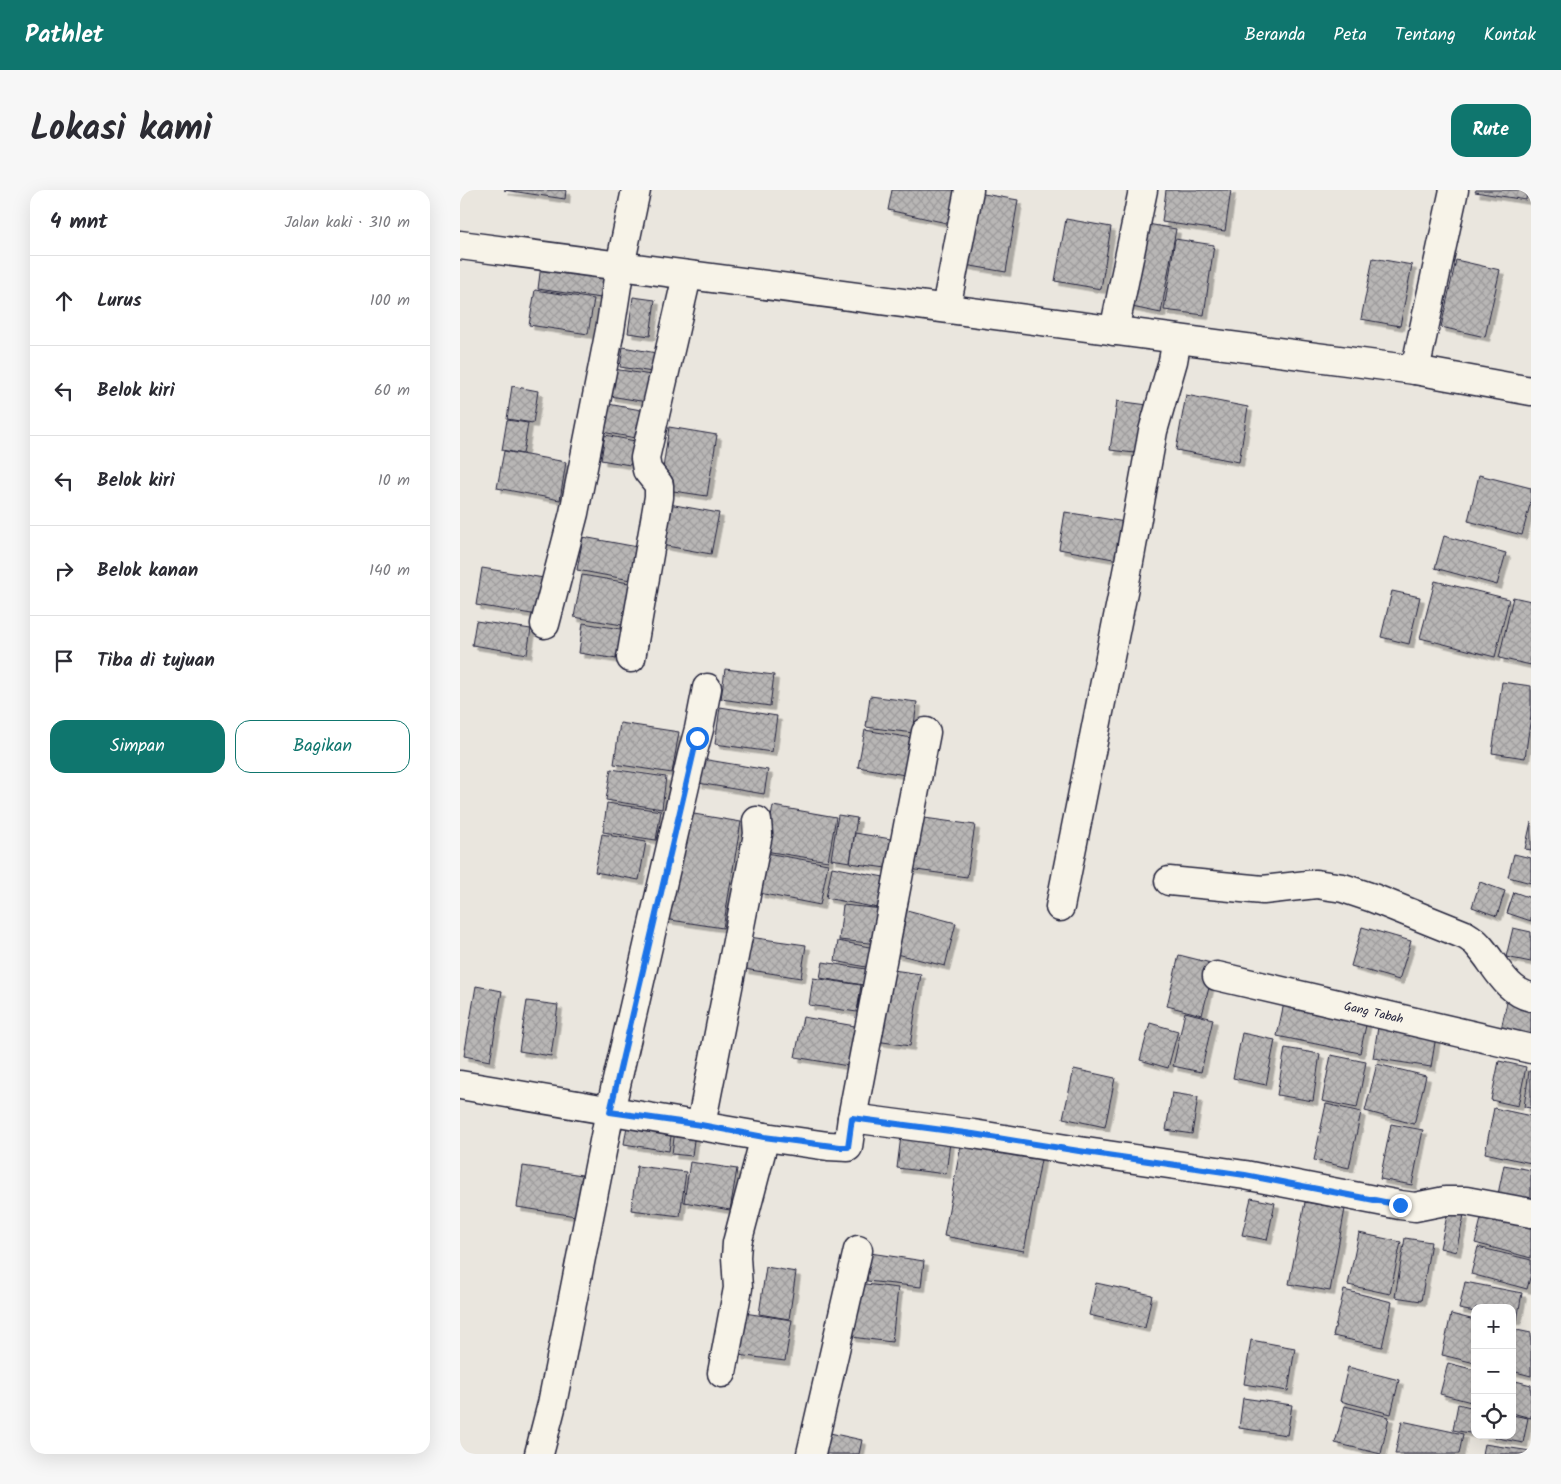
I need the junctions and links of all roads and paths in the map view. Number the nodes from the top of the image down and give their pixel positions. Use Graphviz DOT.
graph roads {
  1 [pos="636,190"];
  2 [pos="969,190"];
  3 [pos="1143,190"];
  4 [pos="1454,190"];
  5 [pos="460,245"];
  6 [pos="620,266"];
  7 [pos="687,276"];
  8 [pos="946,308"];
  9 [pos="1114,331"];
  10 [pos="1177,339"];
  11 [pos="1415,370"];
  12 [pos="1531,391"];
  13 [pos="545,624"];
  14 [pos="631,658"];
  15 [pos="707,688"];
  16 [pos="926,732"];
  17 [pos="757,822"];
  18 [pos="1170,881"];
  19 [pos="1060,907"];
  20 [pos="1217,976"];
  21 [pos="1531,998"];
  22 [pos="1531,1049"];
  23 [pos="460,1085"];
  24 [pos="610,1112"];
  25 [pos="852,1118"];
  26 [pos="701,1125"];
  27 [pos="764,1137"];
  28 [pos="1531,1213"];
  29 [pos="858,1250"];
  30 [pos="722,1373"];
  31 [pos="539,1454"];
  32 [pos="811,1454"];
  1 -- 6 [label="street"];
  2 -- 8 [label="street"];
  3 -- 9 [label="street"];
  4 -- 11 [label="street"];
  5 -- 6 [label="street"];
  6 -- 7 [label="street"];
  6 -- 13 [label="street"];
  7 -- 8 [label="street"];
  7 -- 14 [label="street"];
  8 -- 9 [label="street"];
  9 -- 10 [label="street"];
  10 -- 11 [label="street"];
  10 -- 19 [label="street"];
  11 -- 12 [label="street"];
  15 -- 24 [label="street"];
  16 -- 25 [label="street"];
  17 -- 26 [label="street"];
  18 -- 21 [label="street"];
  20 -- 22 [label="street, Gang Tabah"];
  23 -- 24 [label="street"];
  24 -- 26 [label="street"];
  24 -- 31 [label="street"];
  25 -- 27 [label="street"];
  25 -- 28 [label="street"];
  26 -- 27 [label="street"];
  27 -- 30 [label="street"];
  29 -- 32 [label="street"];
}
